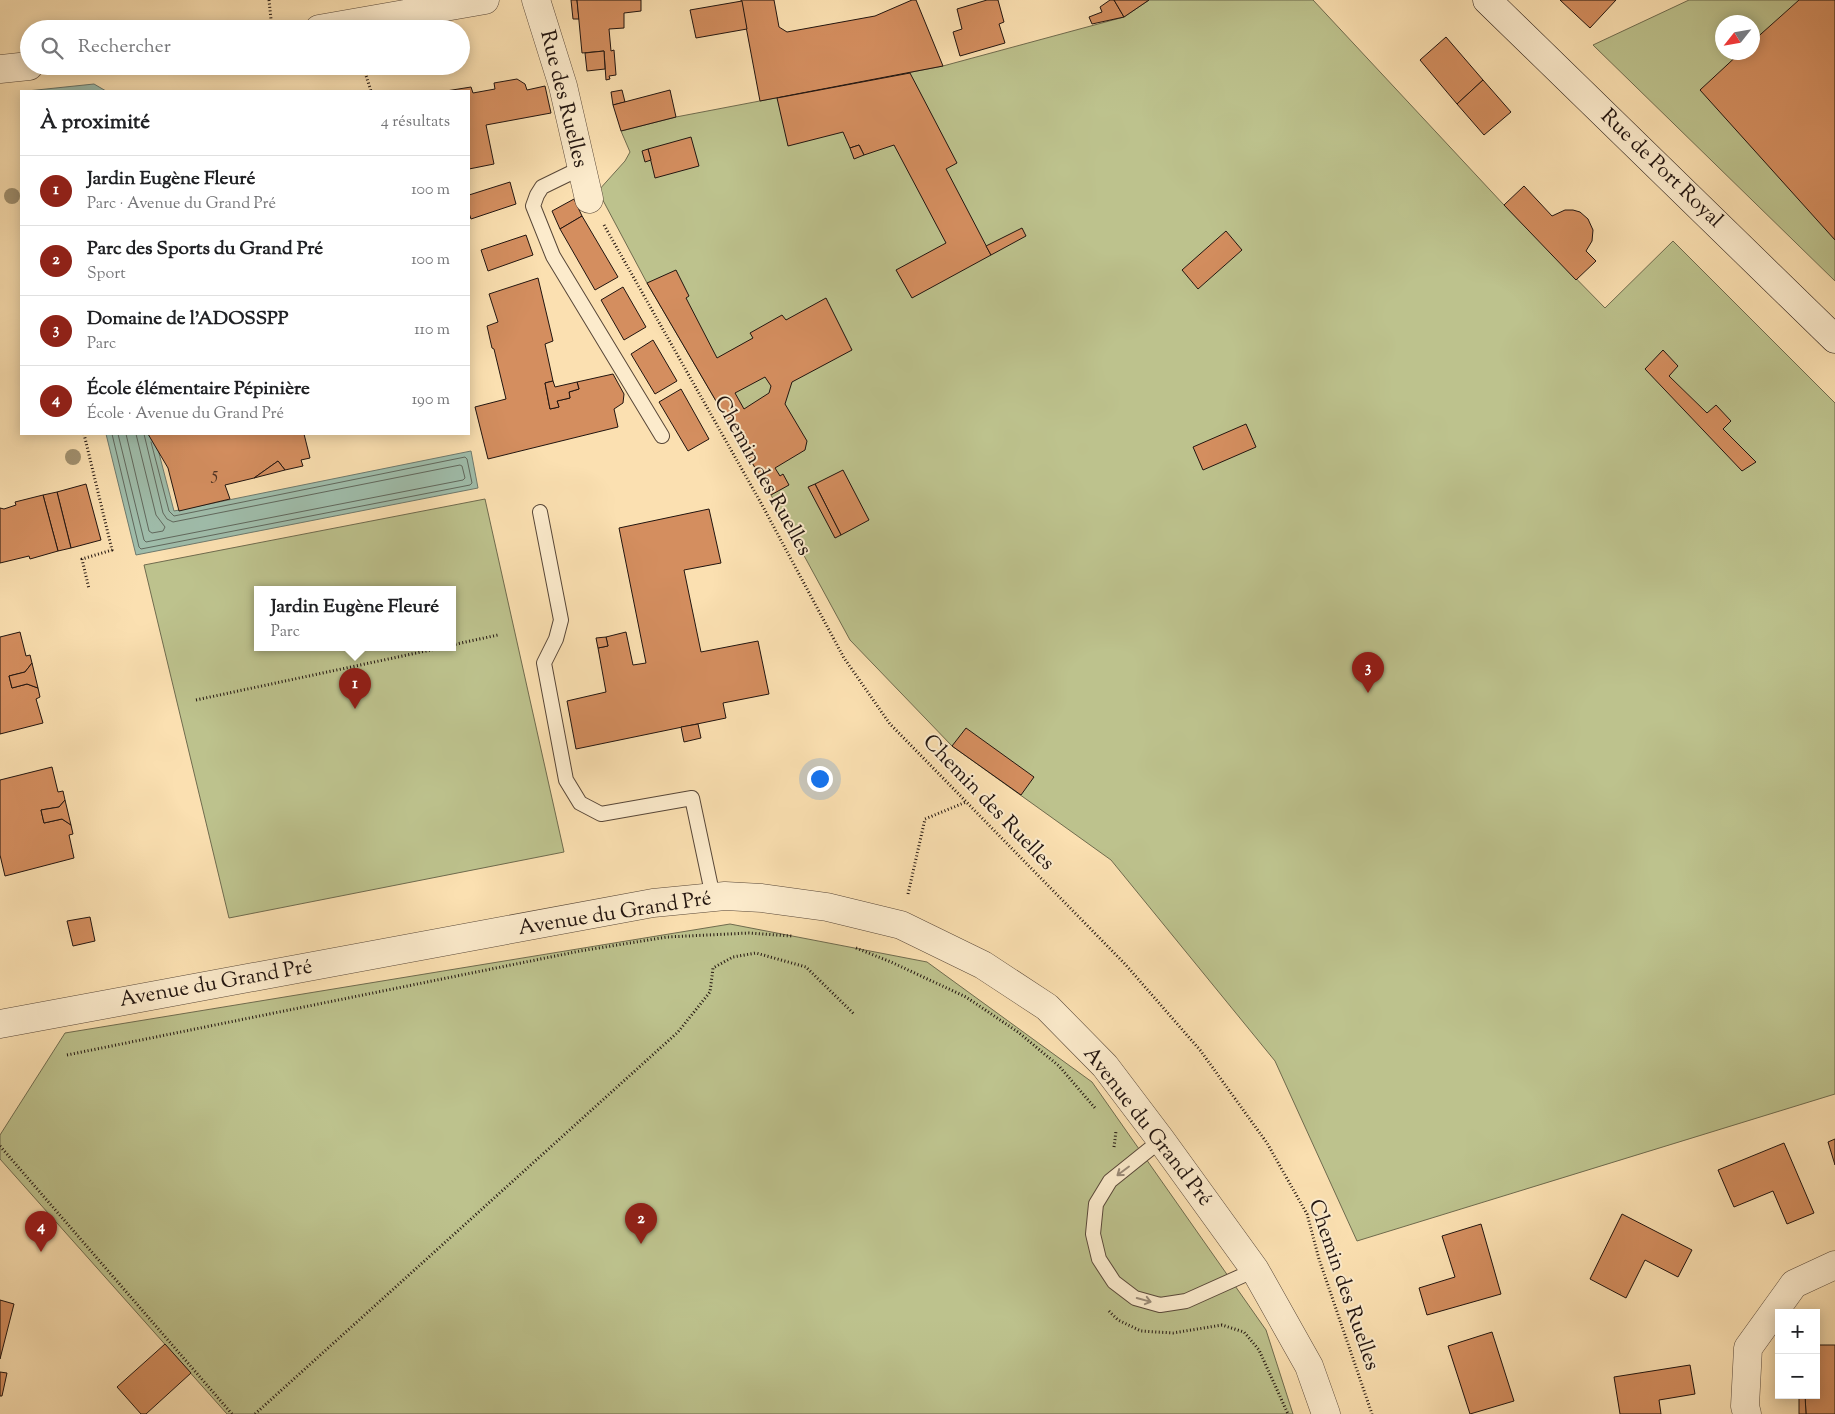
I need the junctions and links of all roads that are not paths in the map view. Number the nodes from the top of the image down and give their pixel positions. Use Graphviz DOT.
graph roads {
  1 [pos="485,0"];
  2 [pos="536,0"];
  3 [pos="1499,4"];
  4 [pos="376,20"];
  5 [pos="20,67"];
  6 [pos="0,69"];
  7 [pos="581,168"];
  8 [pos="589,199"];
  9 [pos="1835,339"];
  10 [pos="662,436"];
  11 [pos="540,512"];
  12 [pos="713,897"];
  13 [pos="0,1024"];
  14 [pos="1161,1140"];
  15 [pos="1835,1265"];
  16 [pos="1254,1270"];
  17 [pos="1326,1414"];
  18 [pos="1747,1414"];
  1 -- 4 [label="street"];
  2 -- 7 [label="street, Rue des Ruelles"];
  3 -- 9 [label="street, Rue de Port Royal"];
  5 -- 6 [label="street"];
  7 -- 8 [label="street, Rue des Ruelles"];
  7 -- 10 [label="lane"];
  11 -- 12 [label="lane"];
  12 -- 13 [label="street, Avenue du Grand Pré"];
  12 -- 14 [label="street, Avenue du Grand Pré"];
  14 -- 16 [label="street, Avenue du Grand Pré"];
  14 -- 16 [label="lane, one-way"];
  15 -- 18 [label="street"];
  16 -- 17 [label="street, Avenue du Grand Pré"];
}
